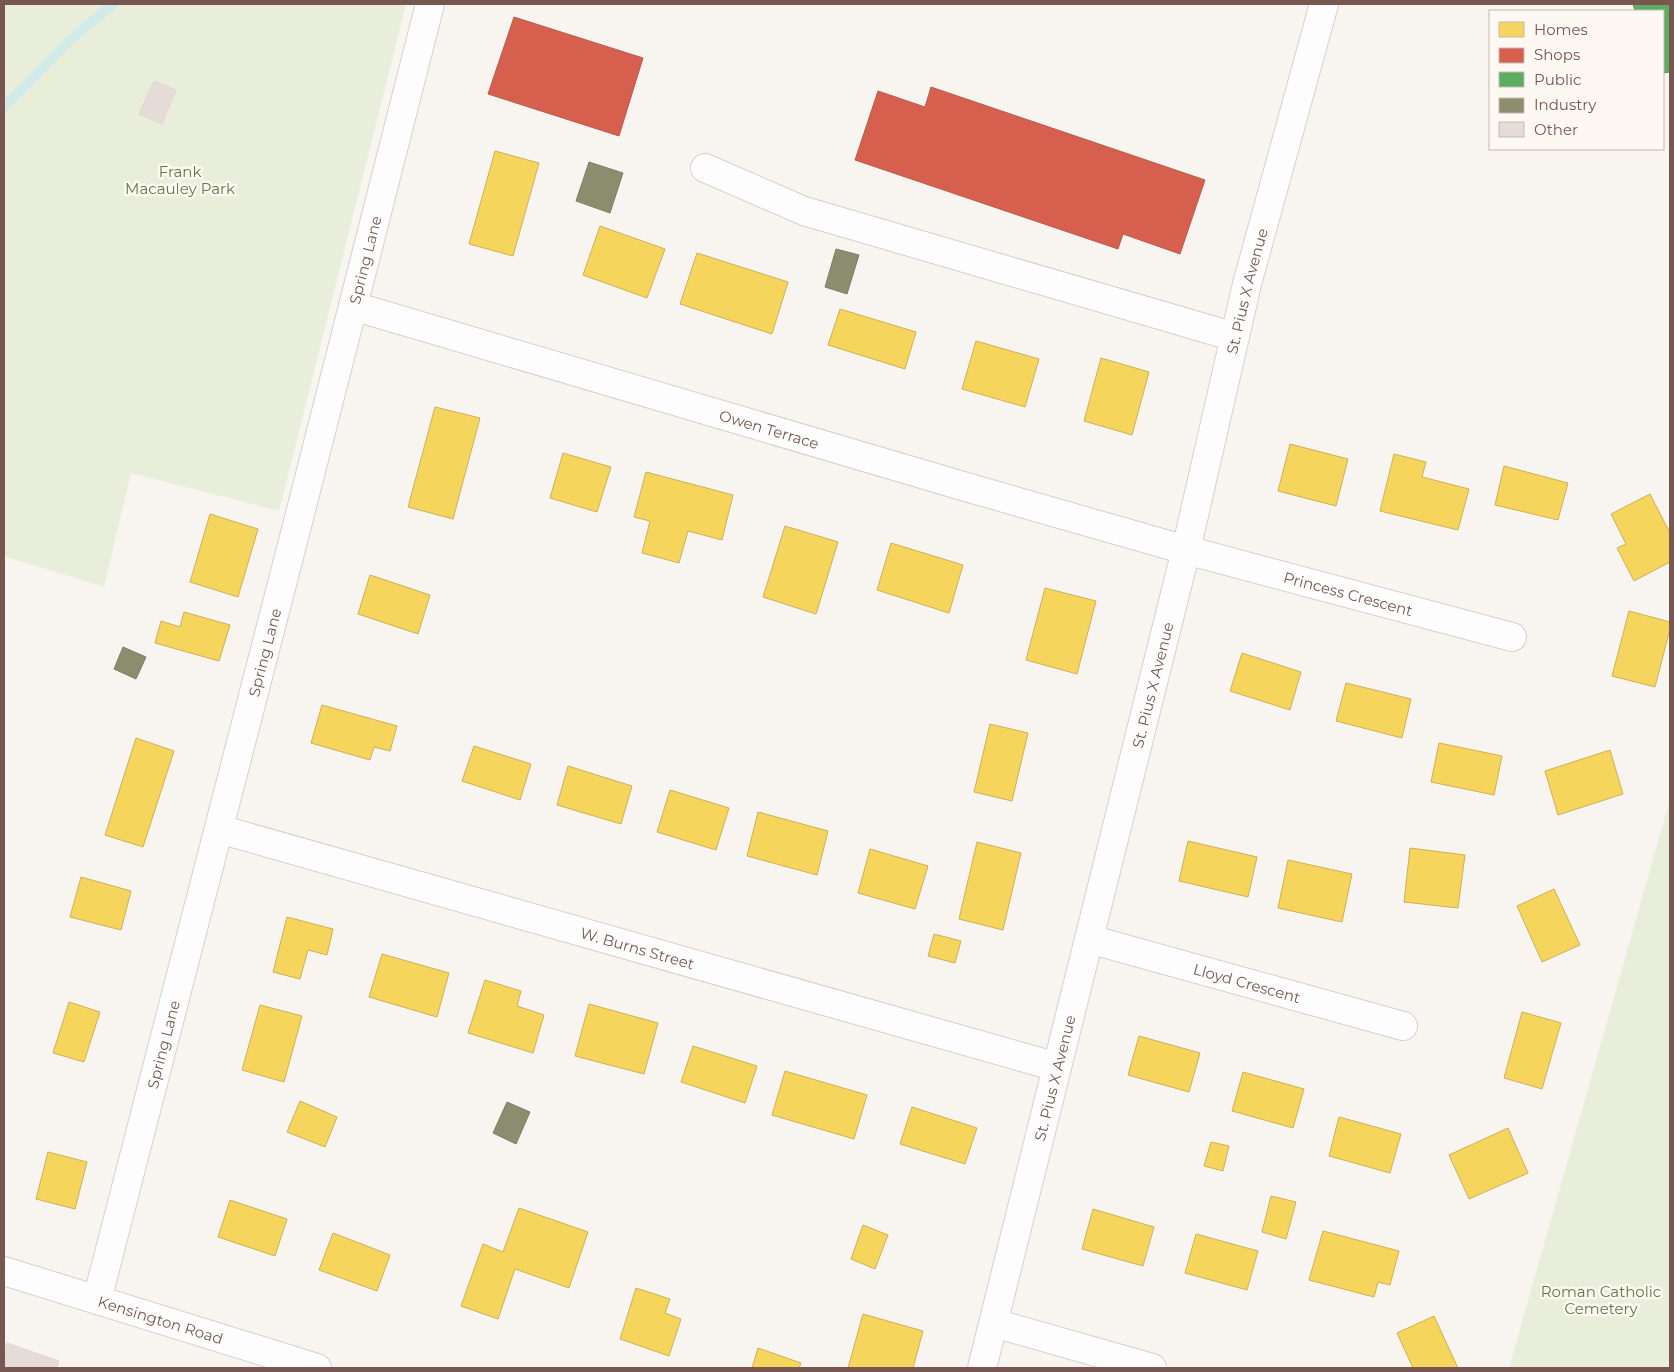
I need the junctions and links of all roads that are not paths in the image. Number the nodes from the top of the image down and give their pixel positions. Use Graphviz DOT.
graph roads {
  1 [pos="430,4"];
  2 [pos="1324,4"];
  3 [pos="705,168"];
  4 [pos="353,306"];
  5 [pos="1236,337"];
  6 [pos="1186,550"];
  7 [pos="1512,637"];
  8 [pos="219,829"];
  9 [pos="1089,939"];
  10 [pos="1403,1026"];
  11 [pos="1057,1067"];
  12 [pos="4,1271"];
  13 [pos="97,1300"];
  14 [pos="994,1323"];
  15 [pos="317,1368"];
  16 [pos="982,1368"];
  17 [pos="1152,1368"];
  1 -- 4 [label="street, Spring Lane"];
  2 -- 5 [label="street, St. Pius X Avenue"];
  3 -- 5 [label="street"];
  4 -- 6 [label="street, Owen Terrace"];
  4 -- 8 [label="street, Spring Lane"];
  5 -- 6 [label="street, St. Pius X Avenue"];
  6 -- 7 [label="street, Princess Crescent"];
  6 -- 9 [label="street, St. Pius X Avenue"];
  8 -- 11 [label="street, W. Burns Street"];
  8 -- 13 [label="street, Spring Lane"];
  9 -- 10 [label="street, Lloyd Crescent"];
  9 -- 11 [label="street, St. Pius X Avenue"];
  11 -- 14 [label="street, St. Pius X Avenue"];
  12 -- 13 [label="street, Kensington Road"];
  13 -- 15 [label="street, Kensington Road"];
  14 -- 16 [label="street, St. Pius X Avenue"];
  14 -- 17 [label="street"];
}
